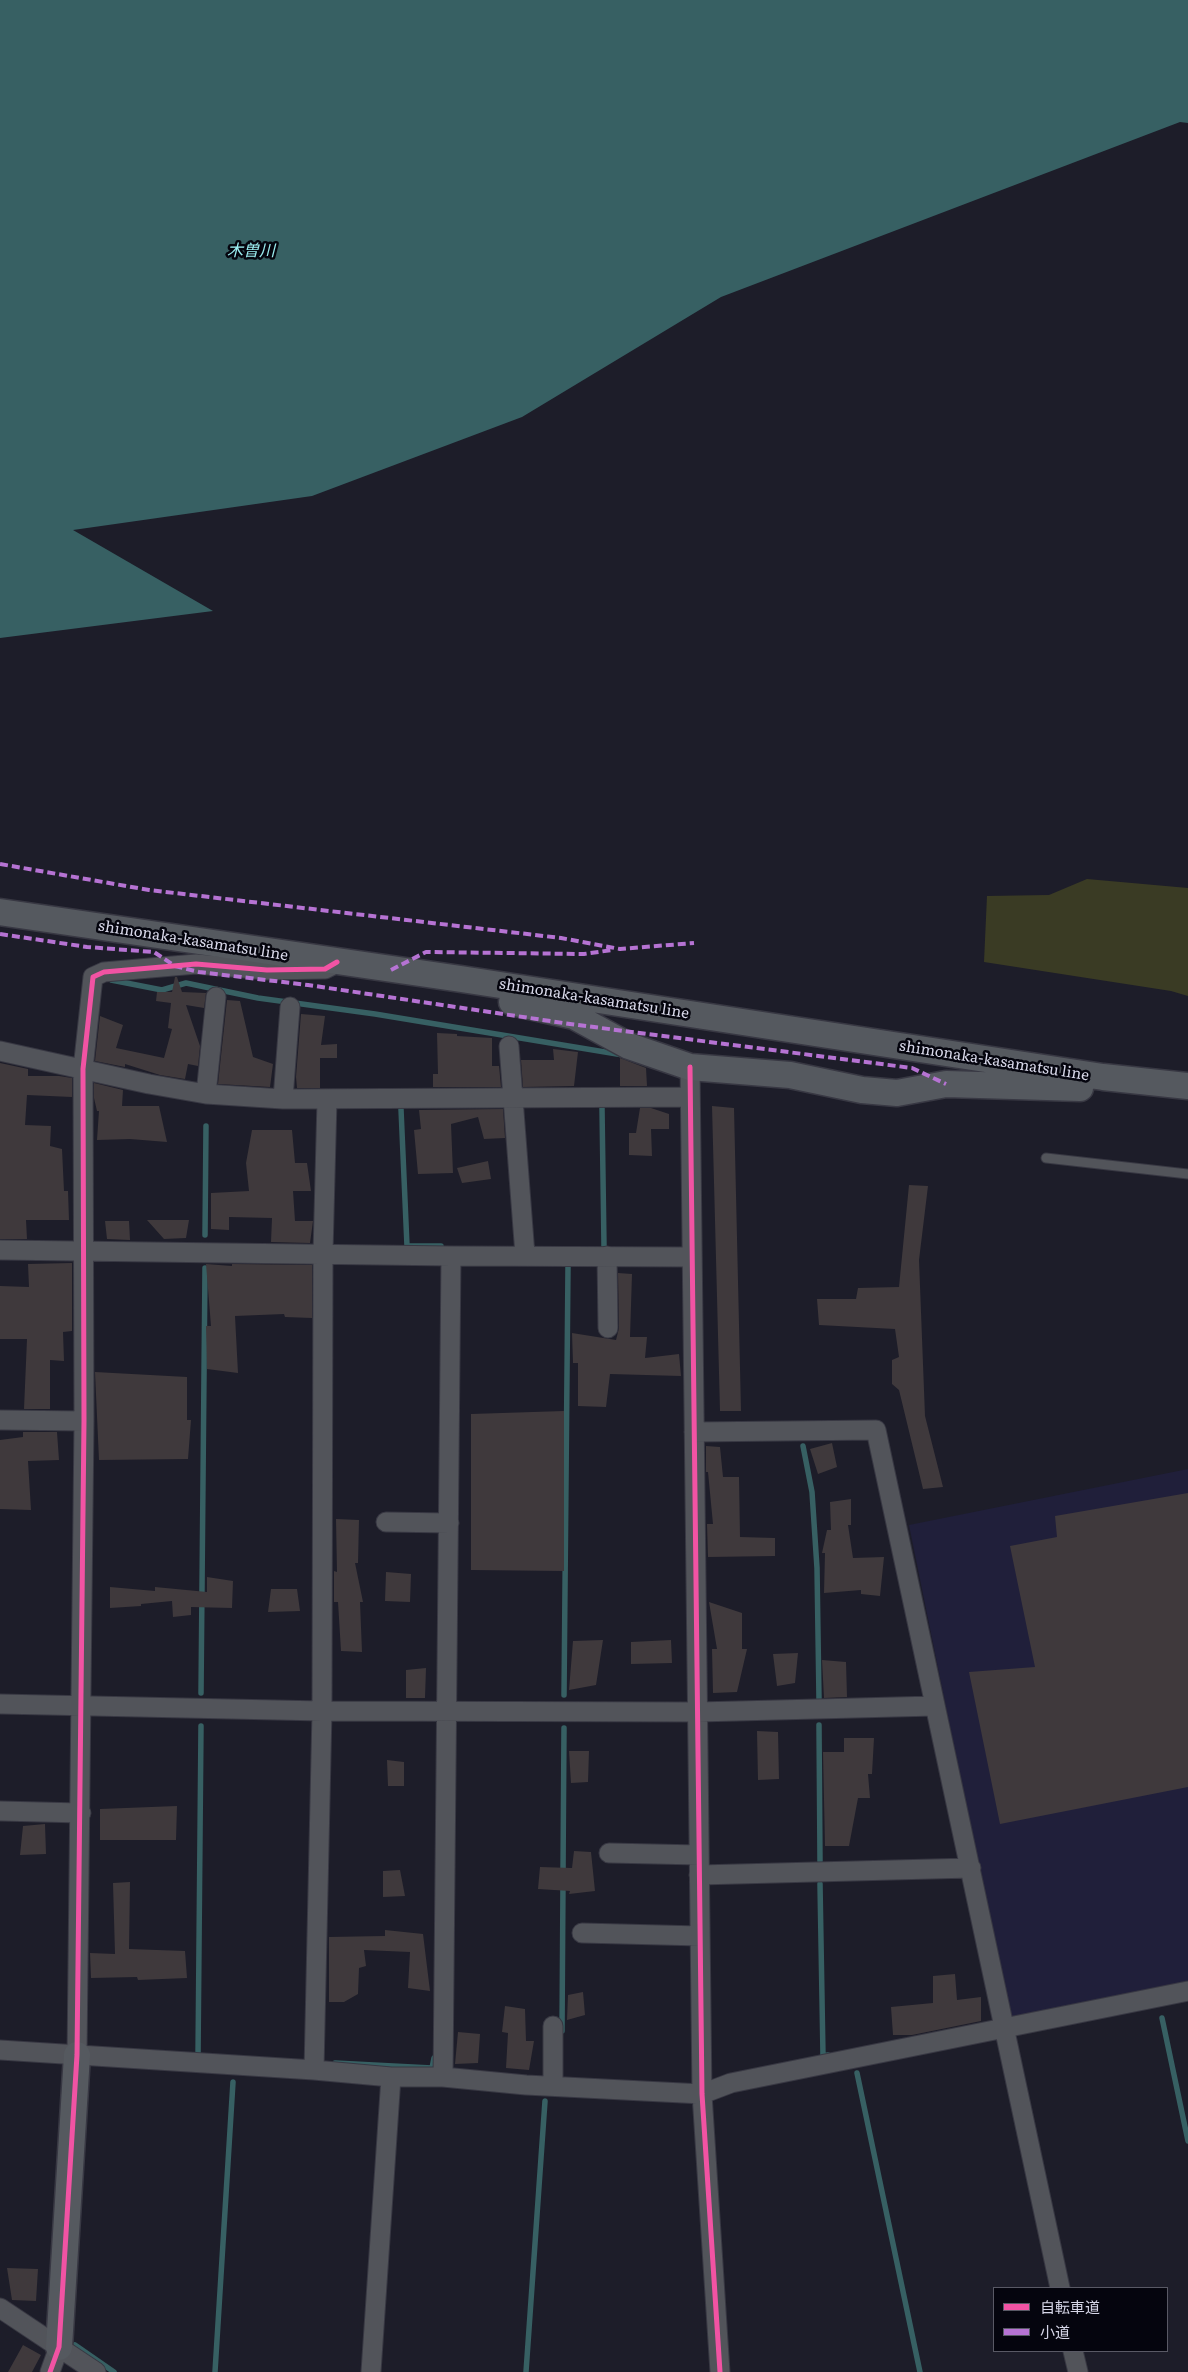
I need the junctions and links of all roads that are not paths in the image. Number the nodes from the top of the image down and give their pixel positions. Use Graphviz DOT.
graph roads {
  1 [pos="0,912"];
  2 [pos="337,962"];
  3 [pos="461,979"];
  4 [pos="216,997"];
  5 [pos="290,1007"];
  6 [pos="509,1046"];
  7 [pos="0,1051"];
  8 [pos="690,1067"];
  9 [pos="83,1069"];
  10 [pos="1103,1078"];
  11 [pos="1188,1086"];
  12 [pos="206,1094"];
  13 [pos="690,1097"];
  14 [pos="513,1098"];
  15 [pos="283,1099"];
  16 [pos="327,1100"];
  17 [pos="1046,1158"];
  18 [pos="1188,1174"];
  19 [pos="0,1250"];
  20 [pos="85,1250"];
  21 [pos="322,1254"];
  22 [pos="525,1255"];
  23 [pos="451,1256"];
  24 [pos="607,1256"];
  25 [pos="692,1257"];
  26 [pos="608,1328"];
  27 [pos="0,1420"];
  28 [pos="84,1421"];
  29 [pos="694,1432"];
  30 [pos="386,1522"];
  31 [pos="449,1523"];
  32 [pos="0,1704"];
  33 [pos="82,1705"];
  34 [pos="936,1706"];
  35 [pos="322,1711"];
  36 [pos="447,1712"];
  37 [pos="698,1712"];
  38 [pos="0,1811"];
  39 [pos="81,1813"];
  40 [pos="609,1853"];
  41 [pos="699,1855"];
  42 [pos="971,1868"];
  43 [pos="699,1875"];
  44 [pos="582,1933"];
  45 [pos="700,1936"];
  46 [pos="1188,1991"];
  47 [pos="553,2026"];
  48 [pos="1003,2028"];
  49 [pos="0,2050"];
  50 [pos="77,2055"];
  51 [pos="314,2070"];
  52 [pos="391,2077"];
  53 [pos="443,2077"];
  54 [pos="553,2086"];
  55 [pos="702,2094"];
  56 [pos="1060,2287"];
  57 [pos="0,2308"];
  58 [pos="59,2347"];
  59 [pos="1073,2352"];
  60 [pos="50,2372"];
  61 [pos="96,2372"];
  62 [pos="371,2372"];
  63 [pos="720,2372"];
  64 [pos="1078,2372"];
  1 -- 2 [label="main road, shimonaka-kasamatsu line"];
  2 -- 3 [label="main road, shimonaka-kasamatsu line"];
  2 -- 9 [label="street"];
  3 -- 8 [label="main road"];
  3 -- 10 [label="main road, shimonaka-kasamatsu line"];
  4 -- 12 [label="street"];
  5 -- 15 [label="street"];
  6 -- 14 [label="street"];
  7 -- 9 [label="street"];
  8 -- 10 [label="main road"];
  8 -- 13 [label="street"];
  9 -- 12 [label="street"];
  9 -- 20 [label="street"];
  10 -- 11 [label="main road, shimonaka-kasamatsu line"];
  12 -- 15 [label="street"];
  13 -- 14 [label="street"];
  13 -- 25 [label="street"];
  14 -- 16 [label="street"];
  14 -- 22 [label="street"];
  15 -- 16 [label="street"];
  16 -- 21 [label="street"];
  17 -- 18 [label="lane"];
  19 -- 20 [label="street"];
  20 -- 21 [label="street"];
  20 -- 28 [label="street"];
  21 -- 23 [label="street"];
  21 -- 35 [label="street"];
  22 -- 23 [label="street"];
  22 -- 24 [label="street"];
  23 -- 31 [label="street"];
  24 -- 25 [label="street"];
  24 -- 26 [label="street"];
  25 -- 29 [label="street"];
  27 -- 28 [label="street"];
  28 -- 33 [label="street"];
  29 -- 34 [label="street"];
  29 -- 37 [label="street"];
  30 -- 31 [label="street"];
  31 -- 36 [label="street"];
  32 -- 33 [label="street"];
  33 -- 35 [label="street"];
  33 -- 39 [label="street"];
  34 -- 37 [label="street"];
  34 -- 42 [label="street"];
  35 -- 36 [label="street"];
  35 -- 51 [label="street"];
  36 -- 37 [label="street"];
  36 -- 53 [label="street"];
  37 -- 41 [label="street"];
  38 -- 39 [label="street"];
  39 -- 50 [label="street"];
  40 -- 41 [label="street"];
  41 -- 43 [label="street"];
  42 -- 43 [label="street"];
  42 -- 48 [label="street"];
  43 -- 45 [label="street"];
  44 -- 45 [label="street"];
  45 -- 55 [label="street"];
  46 -- 48 [label="street"];
  47 -- 54 [label="street"];
  48 -- 55 [label="street"];
  48 -- 56 [label="street"];
  49 -- 50 [label="street"];
  50 -- 51 [label="street"];
  50 -- 58 [label="main road"];
  51 -- 52 [label="street"];
  52 -- 53 [label="street"];
  52 -- 62 [label="street"];
  53 -- 54 [label="street"];
  54 -- 55 [label="street"];
  55 -- 63 [label="street"];
  57 -- 58 [label="street"];
  58 -- 60 [label="street"];
  58 -- 61 [label="street"];
  59 -- 64 [label="street"];
}
